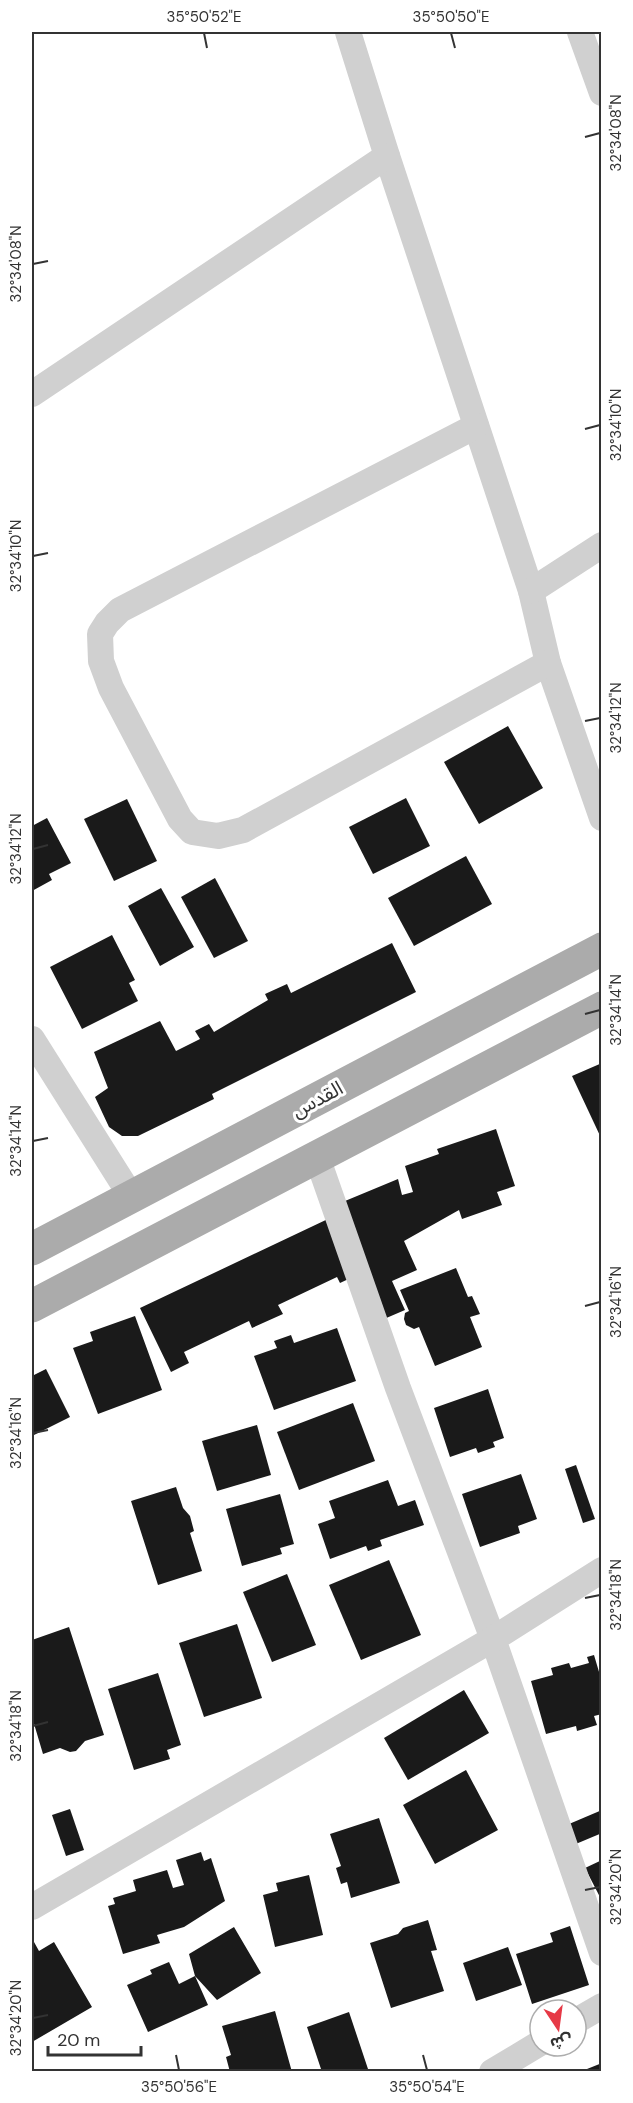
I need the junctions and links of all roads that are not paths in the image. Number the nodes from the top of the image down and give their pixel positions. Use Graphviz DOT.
graph roads {
  1 [pos="348,32"];
  2 [pos="580,32"];
  3 [pos="602,93"];
  4 [pos="387,156"];
  5 [pos="32,394"];
  6 [pos="476,426"];
  7 [pos="602,545"];
  8 [pos="531,591"];
  9 [pos="548,663"];
  10 [pos="602,818"];
  11 [pos="602,949"];
  12 [pos="602,1008"];
  13 [pos="32,1039"];
  14 [pos="317,1157"];
  15 [pos="131,1197"];
  16 [pos="32,1249"];
  17 [pos="32,1306"];
  18 [pos="602,1570"];
  19 [pos="493,1639"];
  20 [pos="32,1907"];
  21 [pos="602,1953"];
  22 [pos="602,2006"];
  23 [pos="588,2014"];
  24 [pos="528,2050"];
  25 [pos="492,2072"];
  1 -- 4 [label="street"];
  2 -- 3 [label="street"];
  4 -- 5 [label="street"];
  4 -- 6 [label="street"];
  6 -- 8 [label="street"];
  6 -- 9 [label="street"];
  7 -- 8 [label="street"];
  8 -- 9 [label="street"];
  9 -- 10 [label="street"];
  11 -- 15 [label="main road, القدس"];
  12 -- 14 [label="main road"];
  13 -- 15 [label="street"];
  14 -- 17 [label="main road"];
  14 -- 19 [label="street"];
  15 -- 16 [label="main road, القدس"];
  18 -- 19 [label="street"];
  19 -- 20 [label="street"];
  19 -- 21 [label="street"];
  22 -- 23 [label="street"];
  24 -- 25 [label="street"];
}
